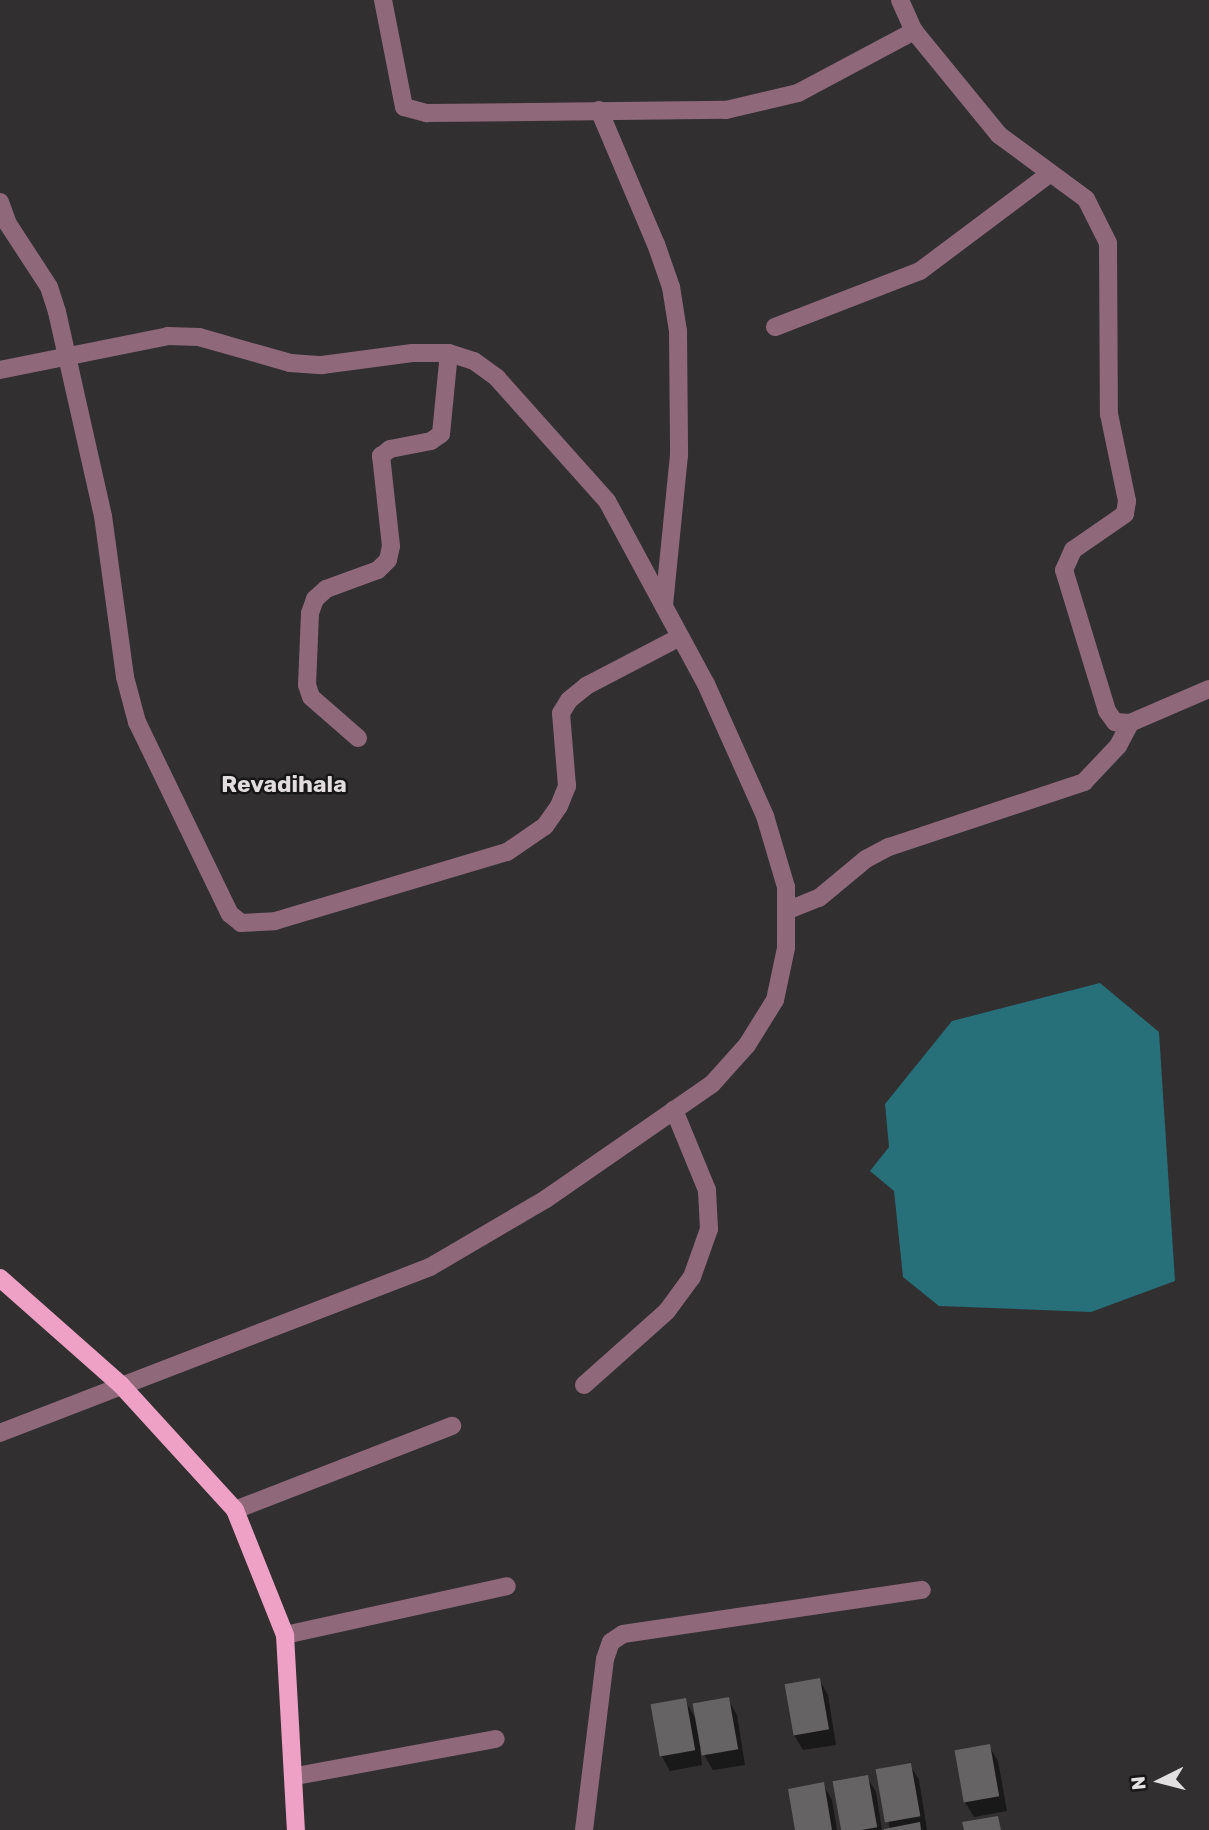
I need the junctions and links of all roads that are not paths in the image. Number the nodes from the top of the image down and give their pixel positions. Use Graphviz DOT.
graph roads {
  1 [pos="383,0"];
  2 [pos="900,0"];
  3 [pos="914,31"];
  4 [pos="599,110"];
  5 [pos="1049,174"];
  6 [pos="0,202"];
  7 [pos="775,327"];
  8 [pos="449,353"];
  9 [pos="66,356"];
  10 [pos="0,370"];
  11 [pos="664,606"];
  12 [pos="680,636"];
  13 [pos="1209,689"];
  14 [pos="1130,723"];
  15 [pos="358,738"];
  16 [pos="786,911"];
  17 [pos="674,1110"];
  18 [pos="0,1278"];
  19 [pos="121,1385"];
  20 [pos="584,1385"];
  21 [pos="452,1426"];
  22 [pos="0,1433"];
  23 [pos="234,1510"];
  24 [pos="508,1586"];
  25 [pos="922,1590"];
  26 [pos="285,1635"];
  27 [pos="496,1739"];
  28 [pos="296,1776"];
  29 [pos="296,1830"];
  30 [pos="584,1830"];
  1 -- 4 [label="street"];
  2 -- 3 [label="street"];
  3 -- 4 [label="street"];
  3 -- 5 [label="street"];
  4 -- 11 [label="street"];
  5 -- 7 [label="street"];
  5 -- 14 [label="street"];
  6 -- 9 [label="street"];
  8 -- 9 [label="street"];
  8 -- 11 [label="street"];
  8 -- 15 [label="street"];
  9 -- 10 [label="street"];
  9 -- 12 [label="street"];
  11 -- 12 [label="street"];
  12 -- 16 [label="street"];
  13 -- 14 [label="street"];
  14 -- 16 [label="street"];
  16 -- 17 [label="street"];
  17 -- 19 [label="street"];
  17 -- 20 [label="street"];
  18 -- 19 [label="main road"];
  19 -- 22 [label="street"];
  19 -- 23 [label="main road"];
  21 -- 23 [label="street"];
  23 -- 26 [label="main road"];
  24 -- 26 [label="street"];
  25 -- 30 [label="street"];
  26 -- 28 [label="main road"];
  27 -- 28 [label="street"];
  28 -- 29 [label="main road"];
}
